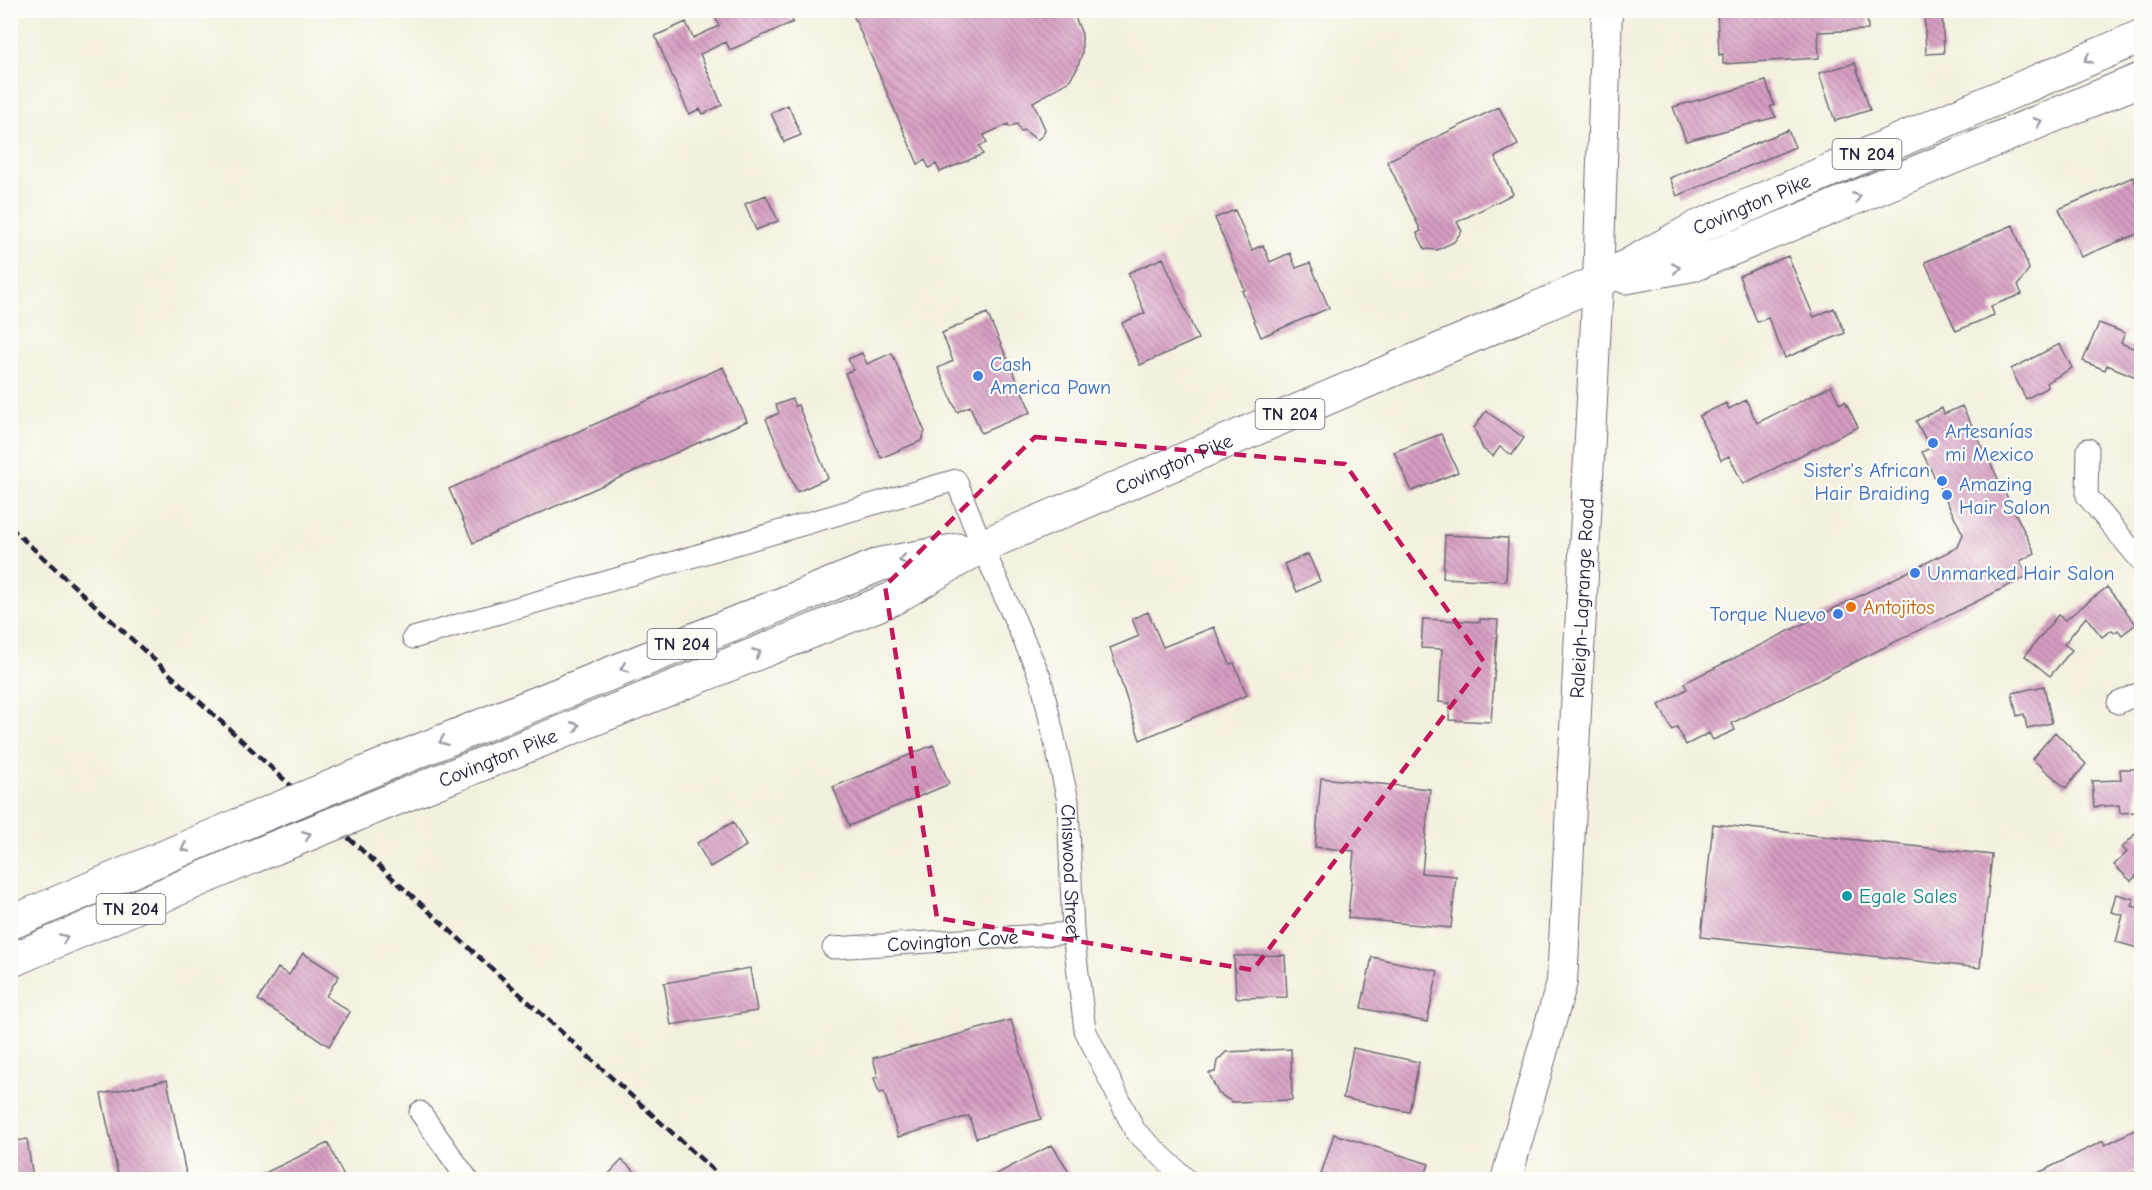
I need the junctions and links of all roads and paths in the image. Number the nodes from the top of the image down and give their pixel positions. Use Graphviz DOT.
graph roads {
  1 [pos="1607,10"];
  2 [pos="2142,36"];
  3 [pos="2142,79"];
  4 [pos="1598,282"];
  5 [pos="2088,449"];
  6 [pos="982,546"];
  7 [pos="2142,562"];
  8 [pos="413,638"];
  9 [pos="2142,692"];
  10 [pos="2118,703"];
  11 [pos="10,923"];
  12 [pos="1073,933"];
  13 [pos="833,948"];
  14 [pos="10,961"];
  15 [pos="420,1112"];
  16 [pos="468,1179"];
  17 [pos="1187,1179"];
  18 [pos="1506,1179"];
  1 -- 4 [label="main road, Raleigh-Lagrange Road"];
  2 -- 4 [label="main road, Covington Pike / TN 204, one-way"];
  4 -- 3 [label="main road, Covington Pike / TN 204, one-way"];
  4 -- 6 [label="main road, Covington Pike / TN 204"];
  4 -- 18 [label="main road, Raleigh-Lagrange Road"];
  5 -- 7 [label="street"];
  6 -- 8 [label="street, Chiswood Street"];
  6 -- 11 [label="main road, Covington Pike / TN 204, one-way, bridge"];
  6 -- 12 [label="street, Chiswood Street"];
  14 -- 6 [label="main road, Covington Pike / TN 204, one-way, bridge"];
  9 -- 10 [label="street"];
  12 -- 13 [label="street, Covington Cove"];
  12 -- 17 [label="street, Chiswood Street"];
  15 -- 16 [label="street"];
}
